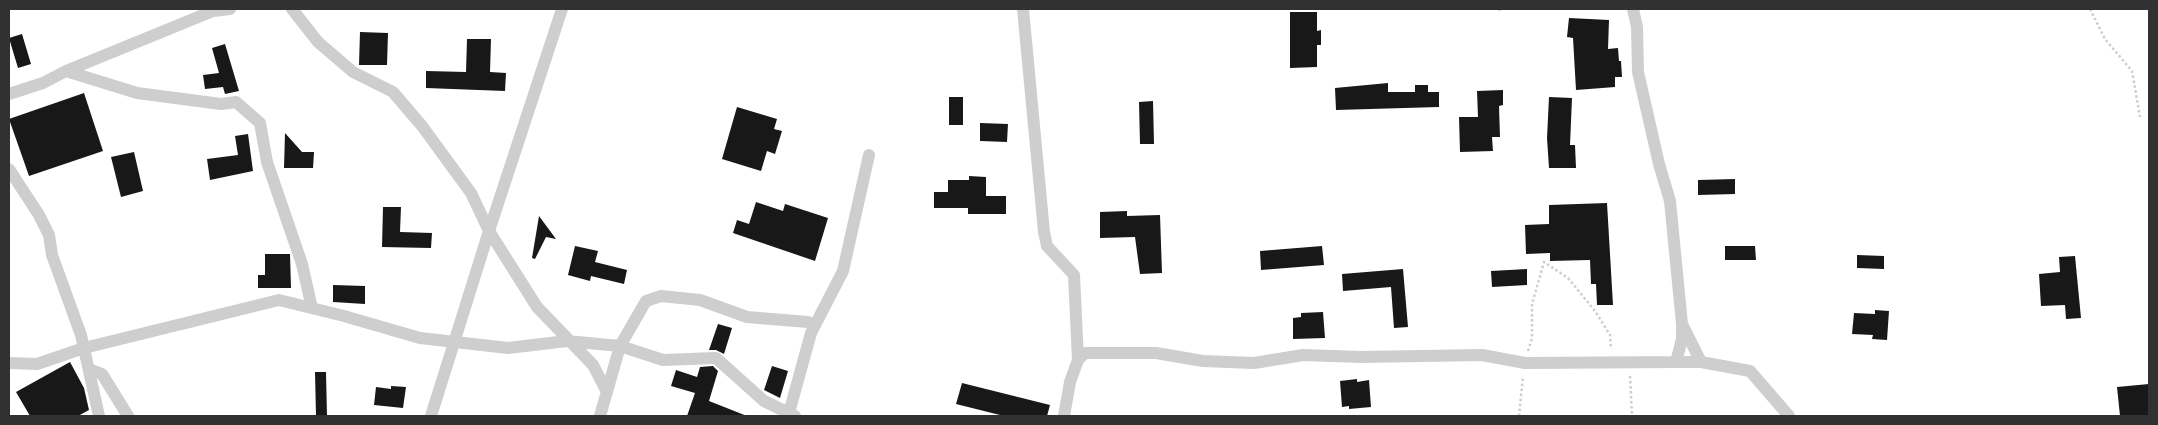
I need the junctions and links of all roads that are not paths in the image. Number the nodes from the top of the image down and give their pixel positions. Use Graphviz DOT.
graph roads {
  1 [pos="230,9"];
  2 [pos="292,9"];
  3 [pos="562,9"];
  4 [pos="1023,9"];
  5 [pos="1633,9"];
  6 [pos="66,71"];
  7 [pos="9,94"];
  8 [pos="869,155"];
  9 [pos="9,169"];
  10 [pos="489,231"];
  11 [pos="312,308"];
  12 [pos="808,322"];
  13 [pos="1682,324"];
  14 [pos="567,341"];
  15 [pos="456,342"];
  16 [pos="620,346"];
  17 [pos="84,348"];
  18 [pos="1078,360"];
  19 [pos="1676,362"];
  20 [pos="1701,362"];
  21 [pos="9,363"];
  22 [pos="89,369"];
  23 [pos="607,392"];
  24 [pos="792,415"];
  25 [pos="99,416"];
  26 [pos="128,416"];
  27 [pos="431,416"];
  28 [pos="600,416"];
  29 [pos="1064,416"];
  30 [pos="1789,416"];
  1 -- 6 [label="street"];
  2 -- 10 [label="street"];
  3 -- 10 [label="street"];
  4 -- 18 [label="street"];
  5 -- 13 [label="street"];
  6 -- 7 [label="street"];
  6 -- 11 [label="street"];
  8 -- 24 [label="street"];
  9 -- 17 [label="street"];
  10 -- 14 [label="street"];
  10 -- 15 [label="street"];
  11 -- 15 [label="street"];
  11 -- 17 [label="street"];
  12 -- 16 [label="street"];
  13 -- 19 [label="street"];
  13 -- 20 [label="street"];
  14 -- 15 [label="street"];
  14 -- 16 [label="street"];
  14 -- 23 [label="street"];
  15 -- 27 [label="street"];
  16 -- 23 [label="street"];
  16 -- 24 [label="street"];
  17 -- 21 [label="street"];
  17 -- 22 [label="street"];
  18 -- 19 [label="street"];
  18 -- 29 [label="street"];
  19 -- 20 [label="street"];
  20 -- 30 [label="street"];
  22 -- 25 [label="street"];
  22 -- 26 [label="street"];
  23 -- 28 [label="street"];
}
